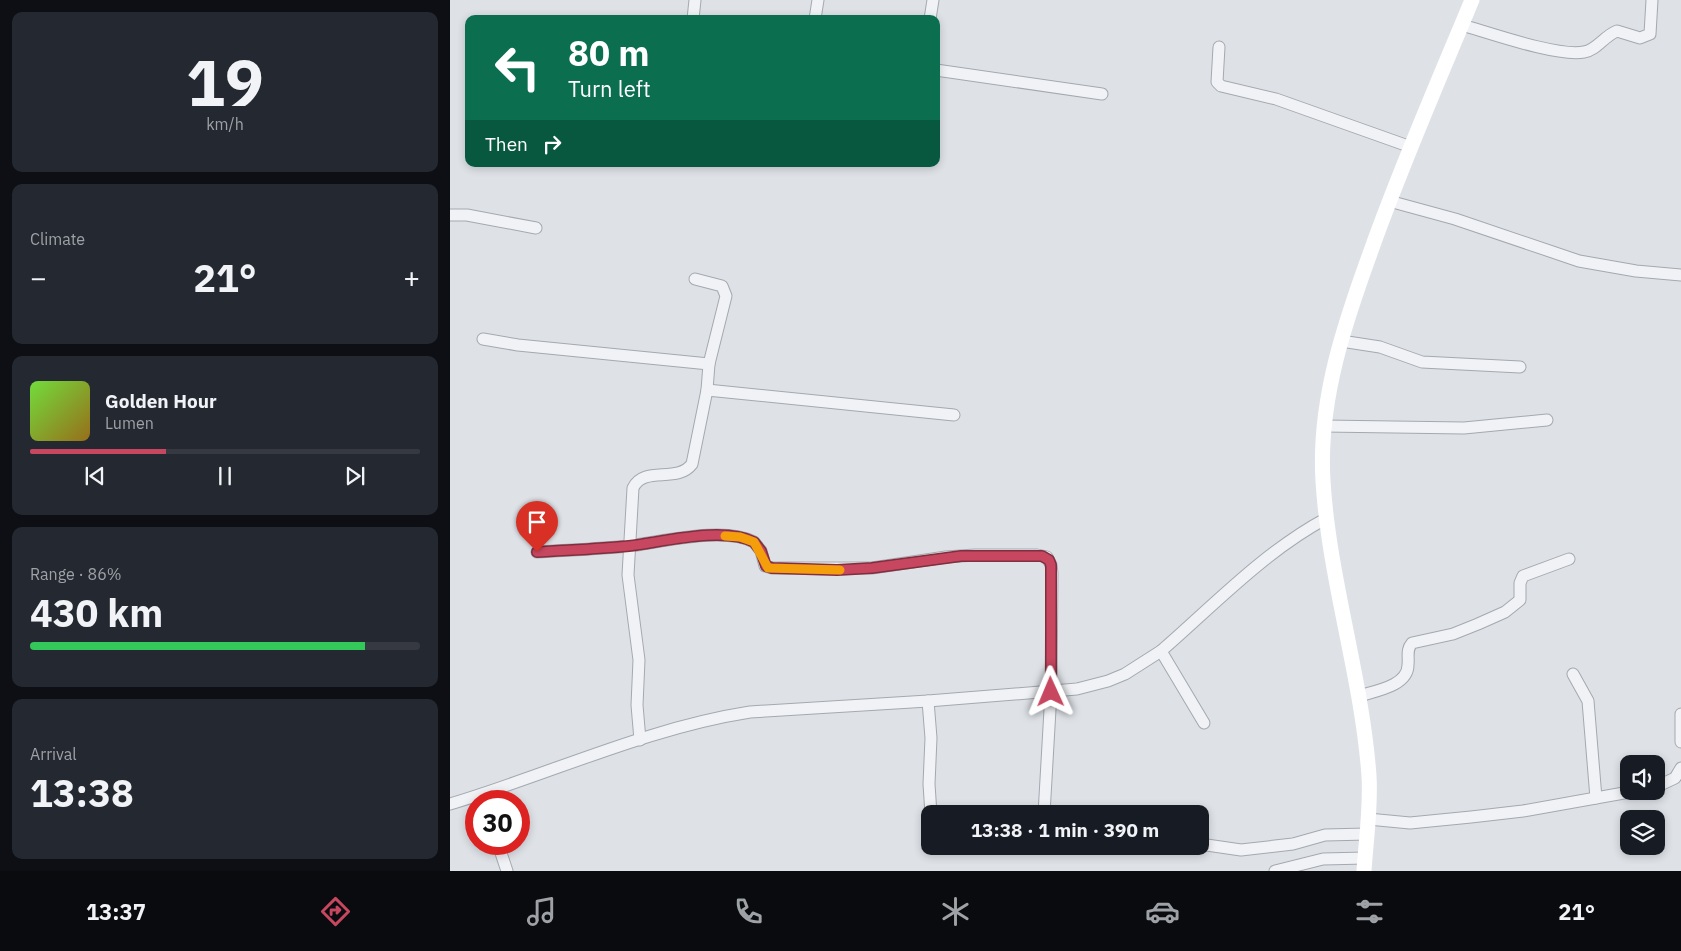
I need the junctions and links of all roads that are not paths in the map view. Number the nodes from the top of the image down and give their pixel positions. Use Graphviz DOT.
graph roads {
  1 [pos="695,0"];
  2 [pos="818,0"];
  3 [pos="933,0"];
  4 [pos="1472,0"];
  5 [pos="1652,0"];
  6 [pos="693,15"];
  7 [pos="816,15"];
  8 [pos="931,15"];
  9 [pos="1462,25"];
  10 [pos="1219,47"];
  11 [pos="940,71"];
  12 [pos="1102,94"];
  13 [pos="1411,147"];
  14 [pos="1389,201"];
  15 [pos="450,215"];
  16 [pos="536,228"];
  17 [pos="1681,276"];
  18 [pos="695,279"];
  19 [pos="483,339"];
  20 [pos="1341,341"];
  21 [pos="709,364"];
  22 [pos="1520,367"];
  23 [pos="707,390"];
  24 [pos="954,415"];
  25 [pos="1547,420"];
  26 [pos="1324,426"];
  27 [pos="1327,518"];
  28 [pos="629,546"];
  29 [pos="537,552"];
  30 [pos="1569,559"];
  31 [pos="1161,651"];
  32 [pos="1573,674"];
  33 [pos="1051,692"];
  34 [pos="1359,696"];
  35 [pos="928,701"];
  36 [pos="1681,714"];
  37 [pos="1204,723"];
  38 [pos="640,740"];
  39 [pos="1681,742"];
  40 [pos="1681,768"];
  41 [pos="1665,783"];
  42 [pos="503,790"];
  43 [pos="1620,794"];
  44 [pos="1596,798"];
  45 [pos="465,801"];
  46 [pos="450,804"];
  47 [pos="930,805"];
  48 [pos="1045,805"];
  49 [pos="1367,827"];
  50 [pos="1209,845"];
  51 [pos="502,855"];
  52 [pos="1364,865"];
  53 [pos="507,871"];
  54 [pos="1275,871"];
  1 -- 6 [label="street"];
  2 -- 7 [label="street"];
  3 -- 8 [label="street"];
  4 -- 9 [label="main road"];
  5 -- 9 [label="street"];
  9 -- 13 [label="main road"];
  10 -- 13 [label="street"];
  11 -- 12 [label="street"];
  13 -- 14 [label="main road"];
  14 -- 17 [label="street"];
  14 -- 20 [label="main road"];
  15 -- 16 [label="street"];
  18 -- 21 [label="street"];
  19 -- 21 [label="street"];
  20 -- 22 [label="street"];
  20 -- 26 [label="main road"];
  21 -- 23 [label="street"];
  23 -- 24 [label="street"];
  23 -- 28 [label="street"];
  25 -- 26 [label="street"];
  26 -- 27 [label="main road"];
  27 -- 31 [label="street"];
  27 -- 34 [label="main road"];
  28 -- 29 [label="street"];
  28 -- 33 [label="street"];
  28 -- 38 [label="street"];
  30 -- 34 [label="street"];
  31 -- 33 [label="street"];
  31 -- 37 [label="street"];
  32 -- 44 [label="street"];
  33 -- 35 [label="street"];
  33 -- 48 [label="street"];
  34 -- 49 [label="main road"];
  35 -- 38 [label="street"];
  35 -- 47 [label="street"];
  36 -- 39 [label="street"];
  38 -- 42 [label="street"];
  40 -- 41 [label="street"];
  43 -- 44 [label="street"];
  44 -- 49 [label="street"];
  45 -- 46 [label="street"];
  49 -- 50 [label="street"];
  49 -- 52 [label="main road"];
  51 -- 53 [label="street"];
  52 -- 54 [label="street"];
}
